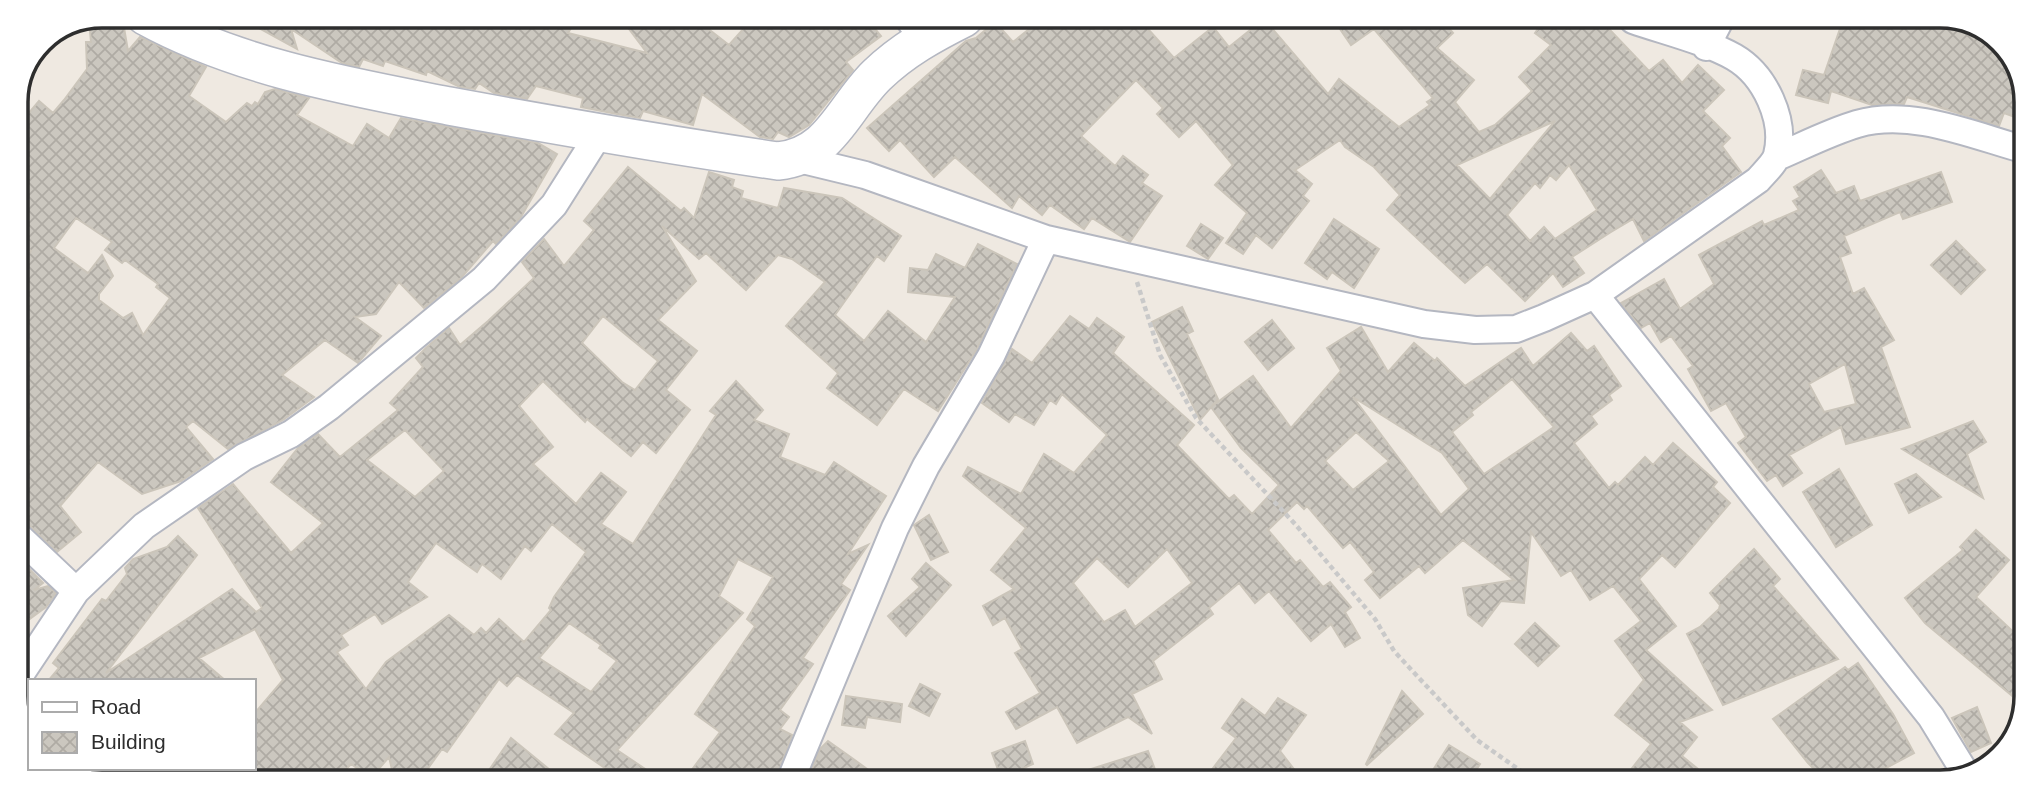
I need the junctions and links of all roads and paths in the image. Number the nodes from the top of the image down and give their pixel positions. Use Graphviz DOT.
graph roads {
  1 [pos="173,28"];
  2 [pos="916,28"];
  3 [pos="1655,28"];
  4 [pos="1716,28"];
  5 [pos="1706,47"];
  6 [pos="599,134"];
  7 [pos="2014,147"];
  8 [pos="1777,157"];
  9 [pos="799,159"];
  10 [pos="1046,239"];
  11 [pos="1130,258"];
  12 [pos="1595,295"];
  13 [pos="28,545"];
  14 [pos="76,591"];
  15 [pos="28,663"];
  16 [pos="1962,767"];
  17 [pos="794,770"];
  18 [pos="1520,770"];
  1 -- 6 [label="main road"];
  2 -- 9 [label="main road"];
  3 -- 5 [label="street"];
  4 -- 5 [label="street"];
  5 -- 8 [label="street"];
  6 -- 9 [label="main road"];
  6 -- 14 [label="street"];
  7 -- 8 [label="street"];
  8 -- 12 [label="street"];
  9 -- 10 [label="street"];
  10 -- 11 [label="street"];
  10 -- 17 [label="street"];
  11 -- 12 [label="street"];
  11 -- 18 [label="path"];
  12 -- 16 [label="street"];
  13 -- 14 [label="street"];
  14 -- 15 [label="street"];
}
